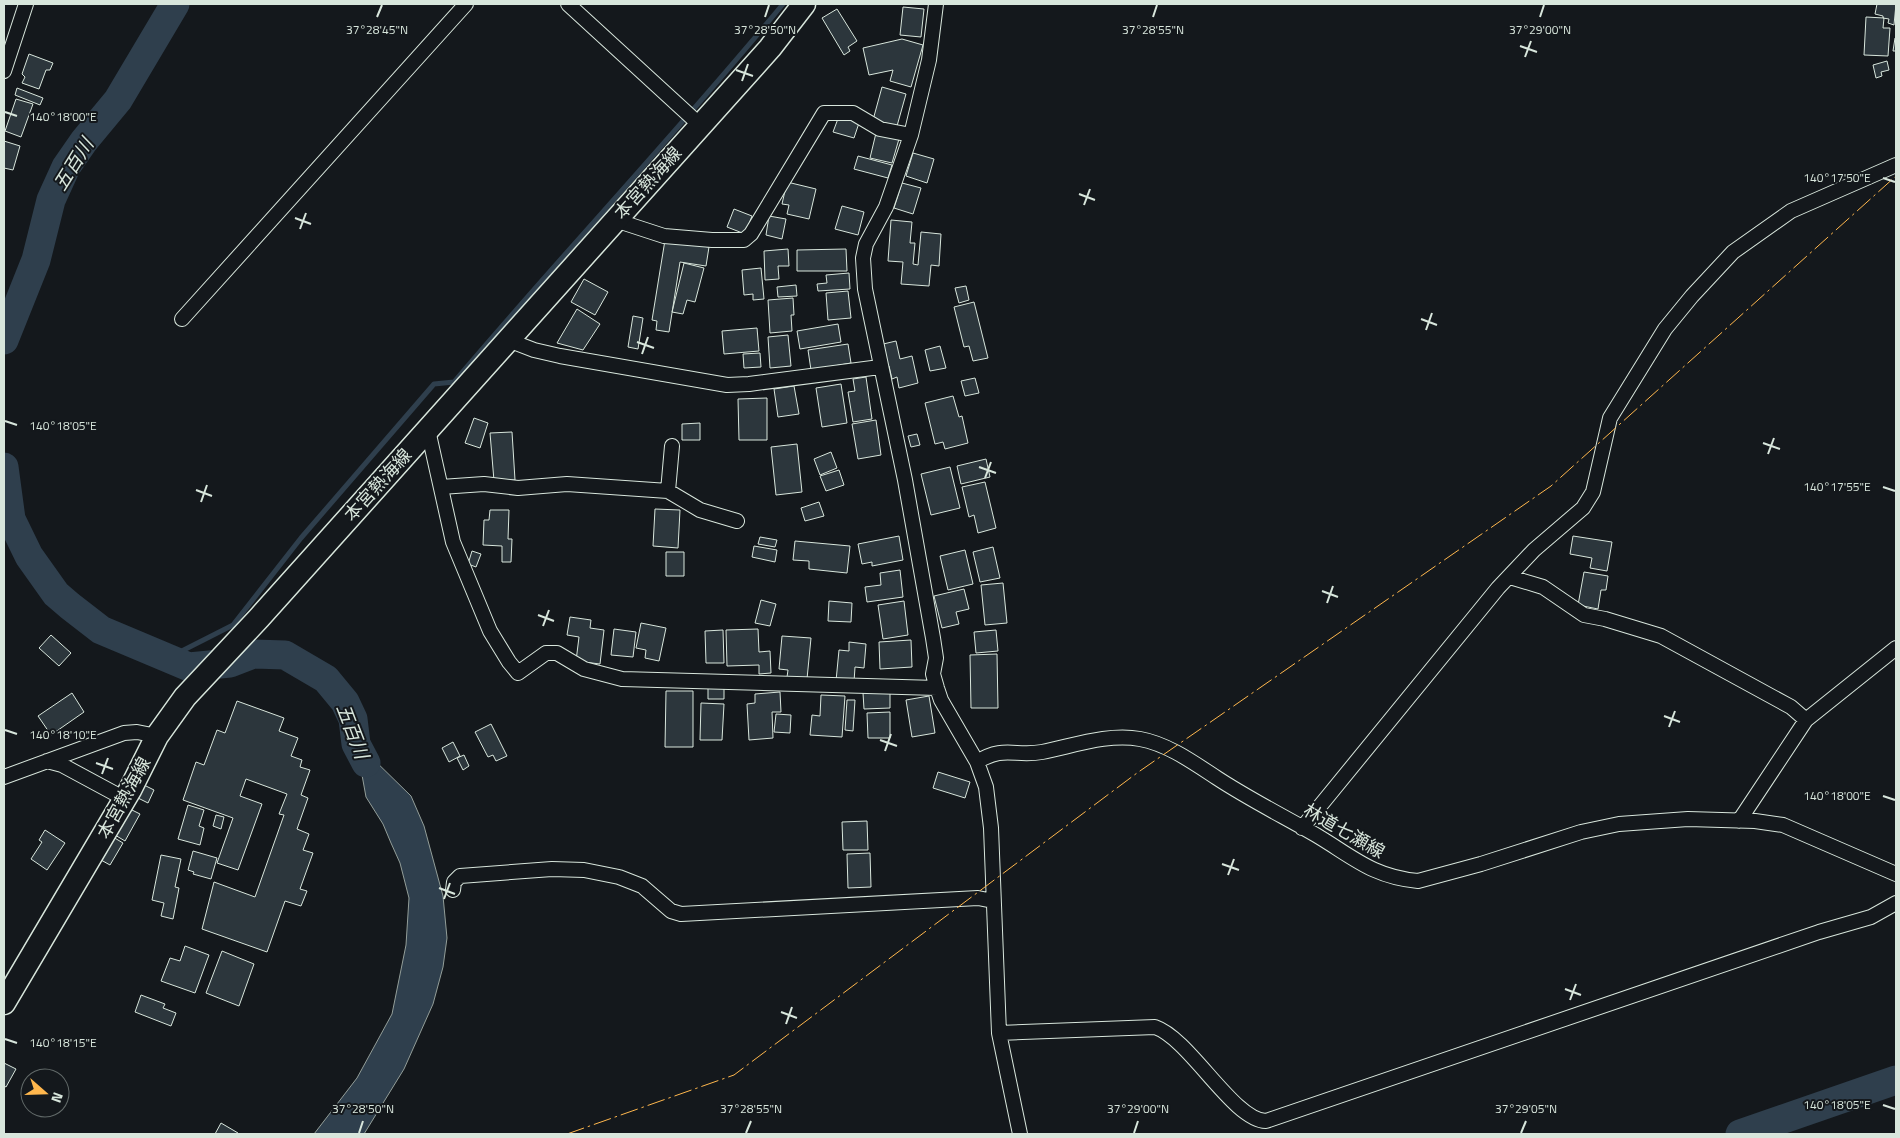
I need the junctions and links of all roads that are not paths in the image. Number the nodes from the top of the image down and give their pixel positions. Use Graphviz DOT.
graph roads {
  1 [pos="26,4"];
  2 [pos="466,4"];
  3 [pos="568,4"];
  4 [pos="804,4"];
  5 [pos="936,4"];
  6 [pos="4,71"];
  7 [pos="700,125"];
  8 [pos="910,135"];
  9 [pos="1896,165"];
  10 [pos="615,220"];
  11 [pos="182,320"];
  12 [pos="508,340"];
  13 [pos="880,367"];
  14 [pos="428,430"];
  15 [pos="672,446"];
  16 [pos="441,487"];
  17 [pos="668,491"];
  18 [pos="737,521"];
  19 [pos="1510,577"];
  20 [pos="1896,648"];
  21 [pos="937,688"];
  22 [pos="1806,720"];
  23 [pos="157,736"];
  24 [pos="47,761"];
  25 [pos="976,762"];
  26 [pos="4,777"];
  27 [pos="125,799"];
  28 [pos="1739,821"];
  29 [pos="1302,828"];
  30 [pos="1896,874"];
  31 [pos="453,890"];
  32 [pos="993,901"];
  33 [pos="1896,903"];
  34 [pos="4,1003"];
  35 [pos="999,1033"];
  36 [pos="1020,1134"];
  1 -- 6 [label="street"];
  2 -- 11 [label="street"];
  3 -- 7 [label="street"];
  4 -- 7 [label="main road, 本宮熱海線"];
  5 -- 8 [label="street"];
  7 -- 10 [label="main road, 本宮熱海線"];
  8 -- 10 [label="street"];
  8 -- 13 [label="street"];
  9 -- 19 [label="street"];
  10 -- 12 [label="main road, 本宮熱海線"];
  12 -- 13 [label="street"];
  12 -- 14 [label="main road, 本宮熱海線"];
  13 -- 21 [label="street"];
  14 -- 16 [label="street"];
  14 -- 23 [label="main road, 本宮熱海線"];
  15 -- 17 [label="street"];
  16 -- 17 [label="street"];
  16 -- 21 [label="street"];
  17 -- 18 [label="street"];
  19 -- 22 [label="street"];
  19 -- 29 [label="street"];
  20 -- 22 [label="street"];
  21 -- 25 [label="street"];
  22 -- 28 [label="street"];
  23 -- 24 [label="street"];
  23 -- 27 [label="main road, 本宮熱海線"];
  24 -- 26 [label="street"];
  24 -- 27 [label="street"];
  25 -- 29 [label="street, 林道七瀬線"];
  25 -- 32 [label="street"];
  27 -- 34 [label="main road, 本宮熱海線"];
  28 -- 29 [label="street, 林道七瀬線"];
  28 -- 30 [label="street, 林道七瀬線"];
  31 -- 32 [label="street"];
  32 -- 35 [label="street"];
  33 -- 35 [label="street"];
  35 -- 36 [label="street"];
}
